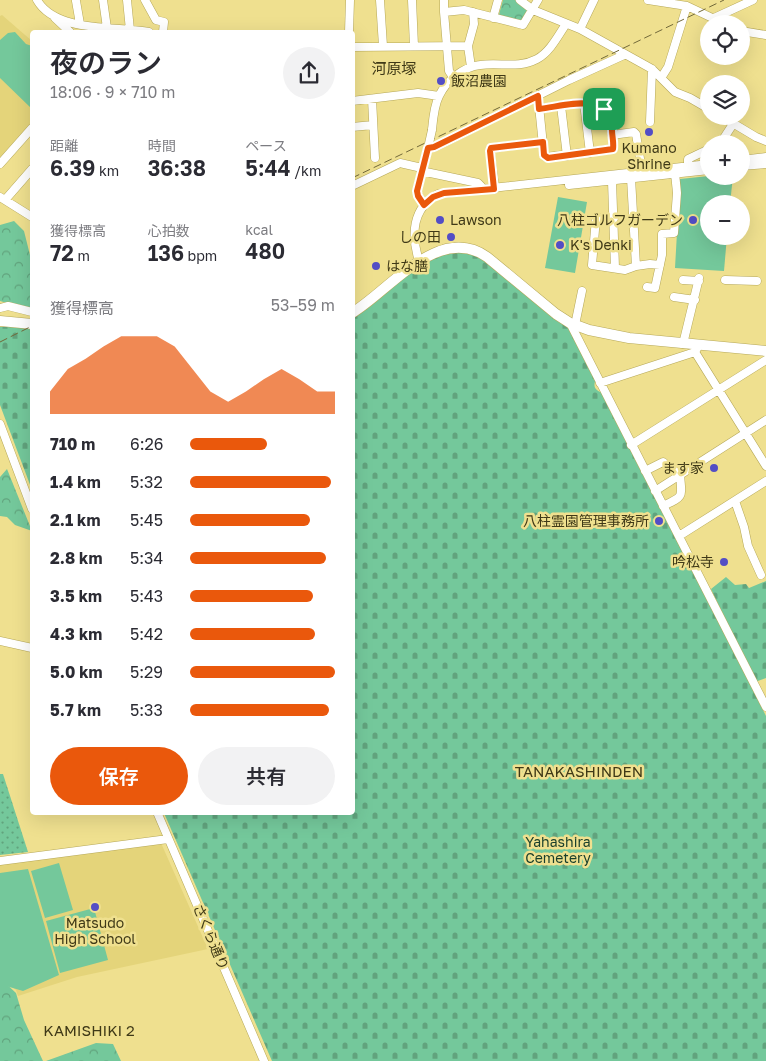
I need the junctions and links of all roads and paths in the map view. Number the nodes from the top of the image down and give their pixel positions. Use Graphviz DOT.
graph roads {
  1 [pos="37,0"];
  2 [pos="103,0"];
  3 [pos="127,0"];
  4 [pos="145,0"];
  5 [pos="350,0"];
  6 [pos="380,0"];
  7 [pos="412,0"];
  8 [pos="444,0"];
  9 [pos="498,0"];
  10 [pos="520,0"];
  11 [pos="538,0"];
  12 [pos="594,0"];
  13 [pos="648,0"];
  14 [pos="753,0"];
  15 [pos="76,1"];
  16 [pos="686,3"];
  17 [pos="533,10"];
  18 [pos="444,12"];
  19 [pos="473,12"];
  20 [pos="708,15"];
  21 [pos="720,15"];
  22 [pos="54,17"];
  23 [pos="493,18"];
  24 [pos="80,24"];
  25 [pos="566,24"];
  26 [pos="107,28"];
  27 [pos="580,29"];
  28 [pos="68,30"];
  29 [pos="97,30"];
  30 [pos="122,30"];
  31 [pos="129,30"];
  32 [pos="163,30"];
  33 [pos="349,30"];
  34 [pos="750,32"];
  35 [pos="766,35"];
  36 [pos="383,46"];
  37 [pos="414,46"];
  38 [pos="447,46"];
  39 [pos="468,46"];
  40 [pos="355,47"];
  41 [pos="624,55"];
  42 [pos="471,67"];
  43 [pos="652,69"];
  44 [pos="453,77"];
  45 [pos="661,78"];
  46 [pos="439,96"];
  47 [pos="538,96"];
  48 [pos="372,99"];
  49 [pos="355,102"];
  50 [pos="584,103"];
  51 [pos="700,104"];
  52 [pos="561,106"];
  53 [pos="539,109"];
  54 [pos="650,122"];
  55 [pos="373,125"];
  56 [pos="735,125"];
  57 [pos="355,127"];
  58 [pos="30,131"];
  59 [pos="612,135"];
  60 [pos="766,140"];
  61 [pos="543,142"];
  62 [pos="428,148"];
  63 [pos="590,153"];
  64 [pos="700,153"];
  65 [pos="568,156"];
  66 [pos="766,157"];
  67 [pos="375,158"];
  68 [pos="750,159"];
  69 [pos="0,164"];
  70 [pos="766,164"];
  71 [pos="700,165"];
  72 [pos="750,165"];
  73 [pos="688,166"];
  74 [pos="422,169"];
  75 [pos="30,170"];
  76 [pos="642,171"];
  77 [pos="700,171"];
  78 [pos="675,173"];
  79 [pos="631,178"];
  80 [pos="612,181"];
  81 [pos="355,185"];
  82 [pos="494,189"];
  83 [pos="481,190"];
  84 [pos="2,199"];
  85 [pos="424,205"];
  86 [pos="30,216"];
  87 [pos="614,218"];
  88 [pos="419,261"];
  89 [pos="660,265"];
  90 [pos="636,266"];
  91 [pos="614,268"];
  92 [pos="683,280"];
  93 [pos="725,280"];
  94 [pos="757,281"];
  95 [pos="647,287"];
  96 [pos="582,291"];
  97 [pos="674,297"];
  98 [pos="695,300"];
  99 [pos="0,308"];
  100 [pos="355,311"];
  101 [pos="30,312"];
  102 [pos="0,320"];
  103 [pos="30,324"];
  104 [pos="573,324"];
  105 [pos="684,344"];
  106 [pos="697,348"];
  107 [pos="766,351"];
  108 [pos="766,360"];
  109 [pos="600,384"];
  110 [pos="718,390"];
  111 [pos="766,420"];
  112 [pos="0,424"];
  113 [pos="745,433"];
  114 [pos="632,445"];
  115 [pos="766,466"];
  116 [pos="645,471"];
  117 [pos="680,475"];
  118 [pos="766,480"];
  119 [pos="655,491"];
  120 [pos="735,501"];
  121 [pos="30,503"];
  122 [pos="663,506"];
  123 [pos="679,536"];
  124 [pos="761,575"];
  125 [pos="0,641"];
  126 [pos="30,648"];
  127 [pos="766,707"];
  128 [pos="158,815"];
  129 [pos="168,839"];
  130 [pos="0,861"];
  131 [pos="264,1061"];
  1 -- 22 [label="street"];
  2 -- 26 [label="street"];
  3 -- 31 [label="street"];
  4 -- 32 [label="street"];
  5 -- 33 [label="street"];
  6 -- 36 [label="street"];
  7 -- 37 [label="street"];
  8 -- 18 [label="street"];
  9 -- 23 [label="street"];
  10 -- 17 [label="street"];
  11 -- 17 [label="street"];
  12 -- 27 [label="street"];
  13 -- 16 [label="street"];
  14 -- 21 [label="street"];
  15 -- 24 [label="street"];
  16 -- 20 [label="street"];
  16 -- 45 [label="street"];
  17 -- 23 [label="street"];
  17 -- 25 [label="street"];
  18 -- 19 [label="street"];
  18 -- 38 [label="street"];
  19 -- 23 [label="street"];
  19 -- 39 [label="street"];
  22 -- 24 [label="street"];
  22 -- 28 [label="street"];
  24 -- 29 [label="street"];
  25 -- 27 [label="street"];
  25 -- 42 [label="street"];
  26 -- 29 [label="street"];
  26 -- 30 [label="street"];
  27 -- 41 [label="street"];
  34 -- 35 [label="street"];
  36 -- 37 [label="street"];
  36 -- 40 [label="street"];
  37 -- 38 [label="street"];
  38 -- 39 [label="street"];
  38 -- 44 [label="street"];
  39 -- 42 [label="street"];
  41 -- 43 [label="street"];
  41 -- 47 [label="street"];
  42 -- 44 [label="street"];
  43 -- 45 [label="street"];
  43 -- 54 [label="street"];
  44 -- 46 [label="street"];
  45 -- 51 [label="street"];
  46 -- 48 [label="street"];
  46 -- 62 [label="street, bridge"];
  47 -- 53 [label="street"];
  47 -- 62 [label="street"];
  48 -- 49 [label="street"];
  48 -- 55 [label="street"];
  50 -- 52 [label="street"];
  50 -- 59 [label="street"];
  50 -- 63 [label="street"];
  52 -- 53 [label="street"];
  52 -- 65 [label="street"];
  53 -- 61 [label="street"];
  55 -- 57 [label="street"];
  55 -- 67 [label="street"];
  56 -- 60 [label="street"];
  58 -- 69 [label="street"];
  59 -- 63 [label="street"];
  59 -- 76 [label="street"];
  61 -- 65 [label="street"];
  61 -- 82 [label="street"];
  62 -- 74 [label="street"];
  63 -- 65 [label="street"];
  64 -- 73 [label="street"];
  66 -- 68 [label="street"];
  70 -- 72 [label="street"];
  71 -- 73 [label="street"];
  73 -- 76 [label="street"];
  74 -- 81 [label="street"];
  74 -- 83 [label="street"];
  74 -- 85 [label="street"];
  75 -- 84 [label="street"];
  76 -- 82 [label="street"];
  77 -- 78 [label="street"];
  78 -- 79 [label="street"];
  78 -- 89 [label="street"];
  79 -- 80 [label="street"];
  79 -- 90 [label="street"];
  80 -- 85 [label="street"];
  80 -- 87 [label="street"];
  82 -- 83 [label="street"];
  83 -- 85 [label="street"];
  84 -- 86 [label="street"];
  85 -- 88 [label="street"];
  87 -- 91 [label="street"];
  87 -- 91 [label="street"];
  88 -- 100 [label="main road"];
  88 -- 104 [label="main road"];
  89 -- 90 [label="street"];
  89 -- 95 [label="street"];
  90 -- 91 [label="street"];
  92 -- 98 [label="street"];
  93 -- 94 [label="street"];
  96 -- 104 [label="street"];
  97 -- 98 [label="street"];
  98 -- 105 [label="street"];
  99 -- 101 [label="street"];
  102 -- 103 [label="main road"];
  104 -- 105 [label="main road"];
  104 -- 109 [label="street"];
  105 -- 106 [label="main road"];
  106 -- 107 [label="main road"];
  106 -- 109 [label="street"];
  106 -- 110 [label="street"];
  108 -- 110 [label="street"];
  109 -- 114 [label="street"];
  110 -- 113 [label="street"];
  110 -- 114 [label="street"];
  111 -- 113 [label="street"];
  112 -- 121 [label="street"];
  113 -- 115 [label="street"];
  113 -- 117 [label="street"];
  114 -- 116 [label="street"];
  116 -- 117 [label="street"];
  116 -- 119 [label="street"];
  117 -- 119 [label="street"];
  117 -- 122 [label="street"];
  118 -- 120 [label="street"];
  119 -- 122 [label="street"];
  120 -- 123 [label="street"];
  120 -- 124 [label="street"];
  122 -- 123 [label="street"];
  123 -- 127 [label="street"];
  125 -- 126 [label="street"];
  128 -- 129 [label="street, さくら通り"];
  129 -- 130 [label="street"];
  129 -- 131 [label="street, さくら通り"];
}
